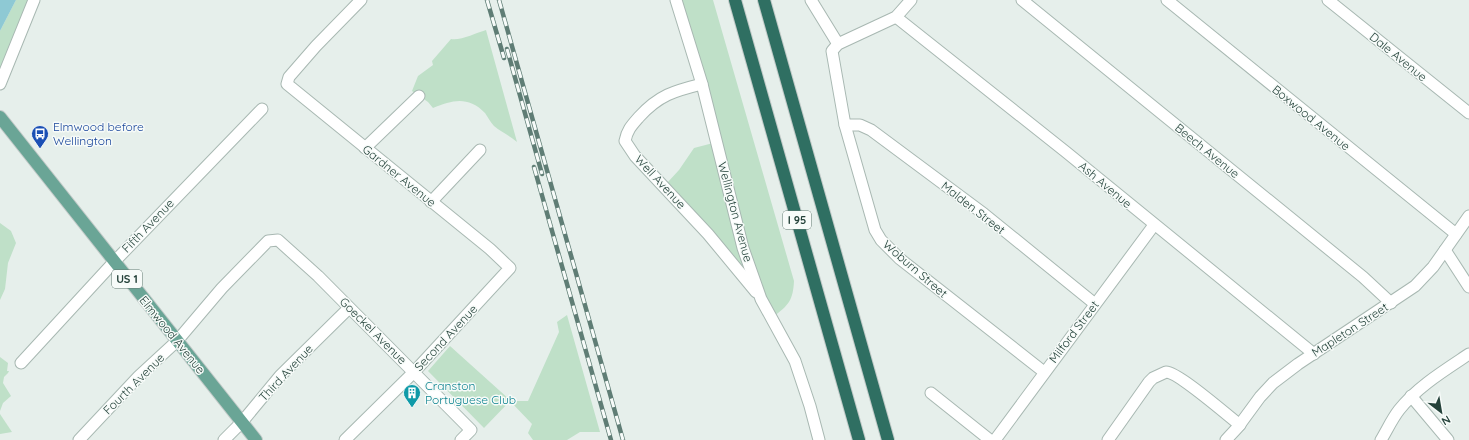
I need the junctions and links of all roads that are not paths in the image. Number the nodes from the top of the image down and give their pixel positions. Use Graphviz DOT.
graph roads {
  1 [pos="34,0"];
  2 [pos="361,0"];
  3 [pos="676,0"];
  4 [pos="735,0"];
  5 [pos="764,0"];
  6 [pos="810,0"];
  7 [pos="912,0"];
  8 [pos="1022,0"];
  9 [pos="1168,0"];
  10 [pos="1328,0"];
  11 [pos="896,17"];
  12 [pos="838,44"];
  13 [pos="0,84"];
  14 [pos="702,84"];
  15 [pos="419,96"];
  16 [pos="262,109"];
  17 [pos="1469,113"];
  18 [pos="0,117"];
  19 [pos="845,125"];
  20 [pos="365,148"];
  21 [pos="480,150"];
  22 [pos="431,202"];
  23 [pos="1469,216"];
  24 [pos="1154,225"];
  25 [pos="1456,234"];
  26 [pos="271,240"];
  27 [pos="1445,250"];
  28 [pos="114,262"];
  29 [pos="510,268"];
  30 [pos="1469,287"];
  31 [pos="761,299"];
  32 [pos="1391,303"];
  33 [pos="1095,304"];
  34 [pos="349,308"];
  35 [pos="177,341"];
  36 [pos="1314,354"];
  37 [pos="1469,354"];
  38 [pos="21,363"];
  39 [pos="414,372"];
  40 [pos="1044,372"];
  41 [pos="930,393"];
  42 [pos="1411,396"];
  43 [pos="242,422"];
  44 [pos="1240,425"];
  45 [pos="79,440"];
  46 [pos="224,440"];
  47 [pos="256,440"];
  48 [pos="345,440"];
  49 [pos="461,440"];
  50 [pos="819,440"];
  51 [pos="859,440"];
  52 [pos="888,440"];
  53 [pos="990,440"];
  54 [pos="995,440"];
  55 [pos="1108,440"];
  56 [pos="1226,440"];
  57 [pos="1381,440"];
  58 [pos="1448,440"];
  1 -- 13 [label="street"];
  2 -- 20 [label="street, Gardner Avenue"];
  3 -- 14 [label="street, Wellington Avenue"];
  4 -- 51 [label="highway, I 95"];
  5 -- 52 [label="highway, I 95"];
  6 -- 12 [label="street"];
  7 -- 11 [label="street"];
  8 -- 32 [label="street, Beech Avenue"];
  9 -- 25 [label="street, Boxwood Avenue"];
  10 -- 17 [label="street, Dale Avenue"];
  11 -- 12 [label="street"];
  11 -- 24 [label="street, Ash Avenue"];
  12 -- 19 [label="street, Woburn Street"];
  14 -- 31 [label="street, Wellington Avenue"];
  14 -- 31 [label="street, Well Avenue"];
  15 -- 20 [label="street"];
  16 -- 28 [label="street, Fifth Avenue"];
  18 -- 28 [label="main road, Elmwood Avenue / US 1"];
  19 -- 33 [label="street, Malden Street"];
  19 -- 40 [label="street, Woburn Street"];
  20 -- 22 [label="street, Gardner Avenue"];
  21 -- 22 [label="street"];
  22 -- 29 [label="street, Gardner Avenue"];
  23 -- 25 [label="street, Mapleton Street"];
  24 -- 33 [label="street, Milford Street"];
  24 -- 36 [label="street, Ash Avenue"];
  25 -- 27 [label="street, Mapleton Street"];
  26 -- 34 [label="street, Goeckel Avenue"];
  26 -- 35 [label="street, Fourth Avenue"];
  27 -- 30 [label="street"];
  27 -- 32 [label="street, Mapleton Street"];
  28 -- 35 [label="main road, Elmwood Avenue / US 1"];
  28 -- 38 [label="street, Fifth Avenue"];
  29 -- 39 [label="street, Second Avenue"];
  31 -- 50 [label="street, Wellington Avenue"];
  32 -- 36 [label="street, Mapleton Street"];
  33 -- 40 [label="street, Milford Street"];
  34 -- 39 [label="street, Goeckel Avenue"];
  34 -- 43 [label="street, Third Avenue"];
  35 -- 43 [label="main road, Elmwood Avenue / US 1"];
  35 -- 45 [label="street, Fourth Avenue"];
  36 -- 44 [label="street, Mapleton Street"];
  37 -- 42 [label="street"];
  39 -- 48 [label="street, Second Avenue"];
  39 -- 49 [label="street, Goeckel Avenue"];
  40 -- 54 [label="street, Milford Street"];
  41 -- 53 [label="street"];
  42 -- 57 [label="street"];
  42 -- 58 [label="street"];
  43 -- 46 [label="street, Third Avenue"];
  43 -- 47 [label="main road, Elmwood Avenue / US 1"];
  44 -- 55 [label="street"];
  44 -- 56 [label="street, Mapleton Street"];
}
